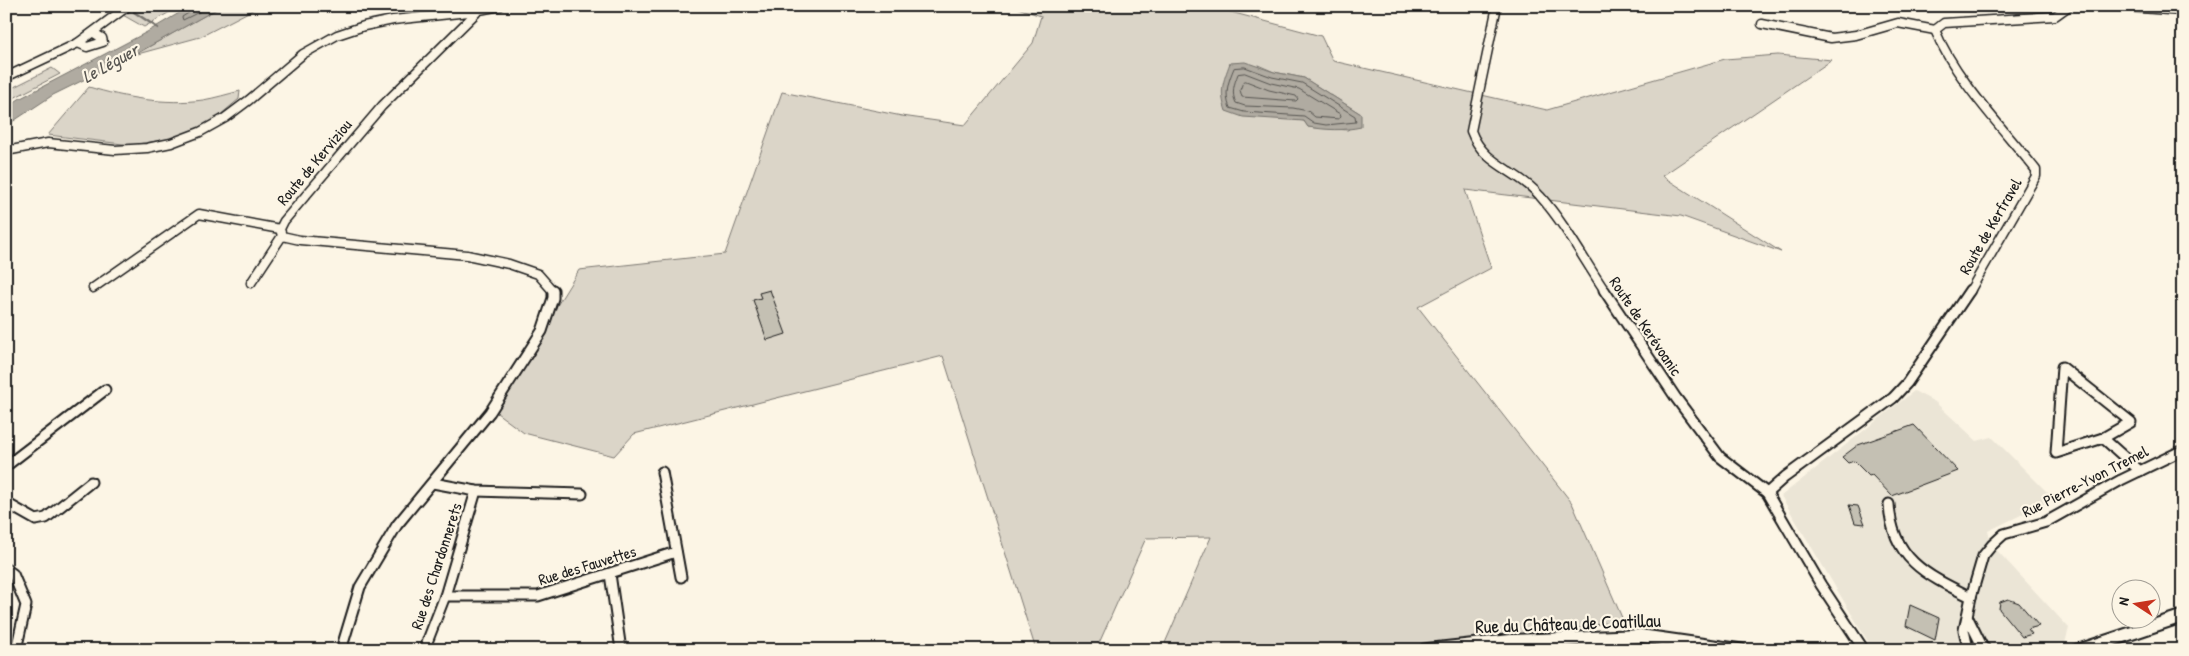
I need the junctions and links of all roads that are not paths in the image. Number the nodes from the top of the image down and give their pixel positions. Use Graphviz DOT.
graph roads {
  1 [pos="128,6"];
  2 [pos="500,6"];
  3 [pos="1497,6"];
  4 [pos="2069,6"];
  5 [pos="2112,6"];
  6 [pos="2183,11"];
  7 [pos="476,13"];
  8 [pos="1762,24"];
  9 [pos="1934,30"];
  10 [pos="94,33"];
  11 [pos="78,43"];
  12 [pos="6,77"];
  13 [pos="6,151"];
  14 [pos="281,232"];
  15 [pos="251,283"];
  16 [pos="92,288"];
  17 [pos="105,390"];
  18 [pos="2103,438"];
  19 [pos="2183,450"];
  20 [pos="6,466"];
  21 [pos="2140,471"];
  22 [pos="662,472"];
  23 [pos="91,482"];
  24 [pos="433,483"];
  25 [pos="476,491"];
  26 [pos="1767,493"];
  27 [pos="582,494"];
  28 [pos="1889,504"];
  29 [pos="7,505"];
  30 [pos="676,552"];
  31 [pos="6,569"];
  32 [pos="610,574"];
  33 [pos="681,577"];
  34 [pos="445,596"];
  35 [pos="1971,597"];
  36 [pos="2183,616"];
  37 [pos="1968,618"];
  38 [pos="1968,649"];
  39 [pos="16,650"];
  40 [pos="342,650"];
  41 [pos="424,650"];
  42 [pos="621,650"];
  43 [pos="1427,650"];
  44 [pos="1739,650"];
  45 [pos="1864,650"];
  46 [pos="1983,650"];
  47 [pos="2080,650"];
  1 -- 10 [label="street"];
  2 -- 7 [label="street"];
  3 -- 26 [label="street, Route de Kerévoanic"];
  4 -- 9 [label="street"];
  5 -- 6 [label="street"];
  7 -- 13 [label="street"];
  7 -- 14 [label="street, Route de Kerviziou"];
  8 -- 9 [label="street"];
  9 -- 26 [label="street, Route de Kerfravel"];
  10 -- 11 [label="street"];
  10 -- 11 [label="street"];
  11 -- 12 [label="street"];
  14 -- 15 [label="street, Route de Kerviziou"];
  14 -- 16 [label="street"];
  14 -- 24 [label="street"];
  17 -- 20 [label="street"];
  18 -- 18 [label="street"];
  18 -- 21 [label="street"];
  19 -- 21 [label="street, Rue Pierre-Yvon Tremel"];
  21 -- 35 [label="street, Rue Pierre-Yvon Tremel"];
  22 -- 30 [label="street"];
  23 -- 29 [label="street"];
  24 -- 25 [label="street"];
  24 -- 40 [label="street"];
  25 -- 27 [label="street"];
  25 -- 34 [label="street, Rue des Chardonnerets"];
  26 -- 45 [label="street, Route de Kerévoanic"];
  28 -- 35 [label="street"];
  30 -- 32 [label="street, Rue des Fauvettes"];
  30 -- 33 [label="street"];
  31 -- 39 [label="street"];
  32 -- 34 [label="street, Rue des Fauvettes"];
  32 -- 42 [label="street"];
  34 -- 41 [label="street, Rue des Chardonnerets"];
  35 -- 37 [label="street, Rue Pierre-Yvon Tremel"];
  36 -- 47 [label="main road"];
  37 -- 38 [label="street, Rue Pierre-Yvon Tremel"];
  37 -- 46 [label="street"];
  38 -- 46 [label="main road"];
  43 -- 44 [label="main road, Rue du Château de Coatillau"];
}
